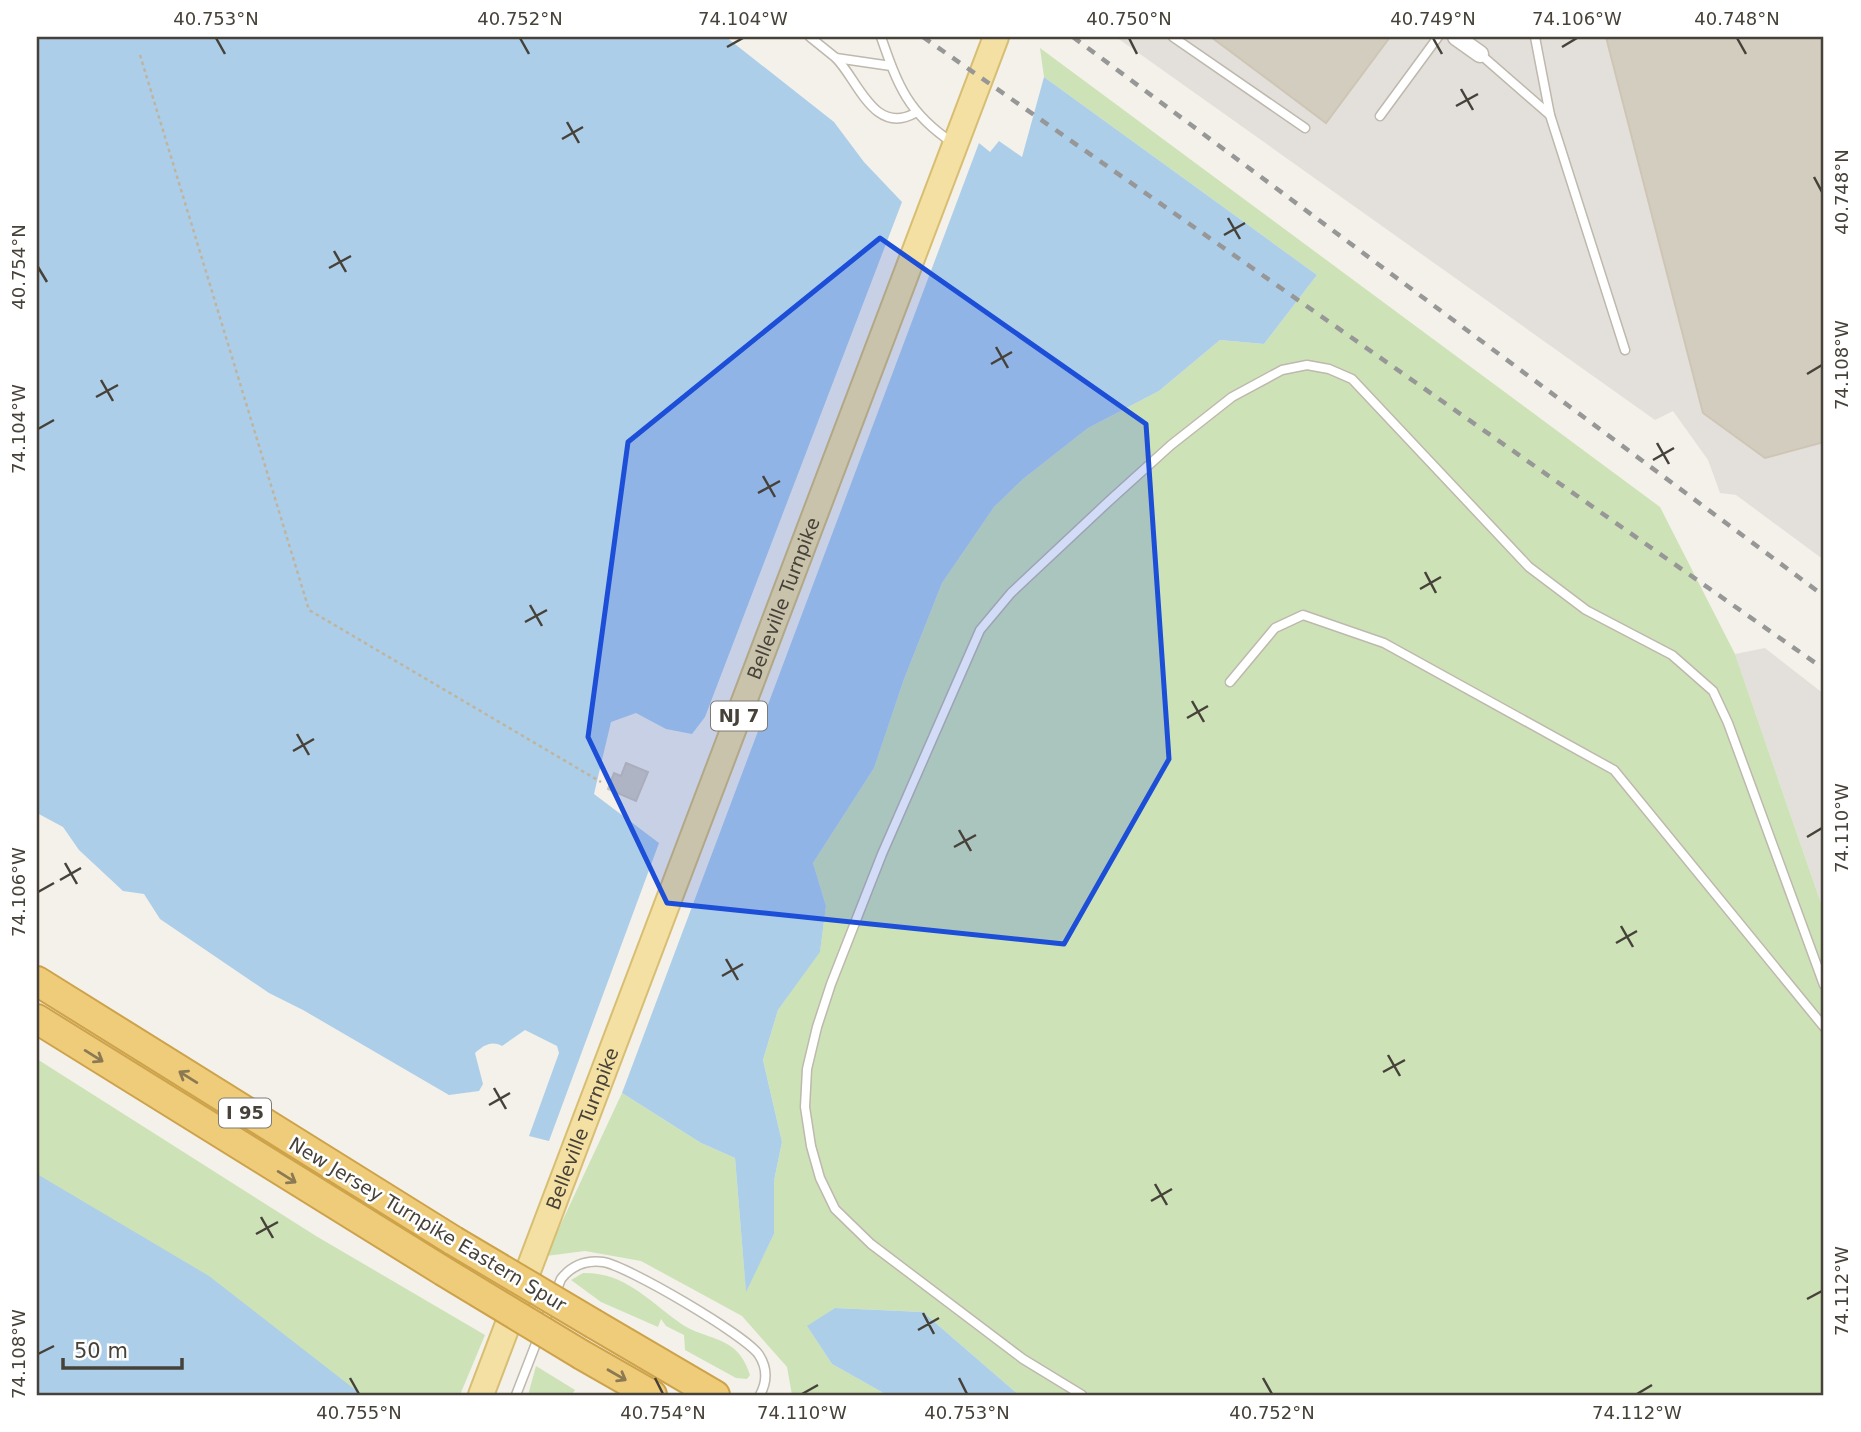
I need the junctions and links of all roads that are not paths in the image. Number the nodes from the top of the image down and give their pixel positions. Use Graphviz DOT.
graph roads {
  1 [pos="810,37"];
  2 [pos="881,37"];
  3 [pos="996,37"];
  4 [pos="1173,37"];
  5 [pos="1438,37"];
  6 [pos="1456,37"];
  7 [pos="1535,37"];
  8 [pos="1480,54"];
  9 [pos="836,58"];
  10 [pos="891,66"];
  11 [pos="915,113"];
  12 [pos="1550,115"];
  13 [pos="1380,116"];
  14 [pos="1305,128"];
  15 [pos="955,144"];
  16 [pos="1625,350"];
  17 [pos="1230,682"];
  18 [pos="37,981"];
  19 [pos="1824,985"];
  20 [pos="37,1019"];
  21 [pos="1824,1027"];
  22 [pos="481,1395"];
  23 [pos="516,1395"];
  24 [pos="652,1395"];
  25 [pos="715,1395"];
  26 [pos="760,1395"];
  27 [pos="1082,1395"];
  1 -- 9 [label="lane"];
  2 -- 10 [label="lane"];
  3 -- 15 [label="main road, Belleville Turnpike / NJ 7"];
  4 -- 14 [label="lane"];
  5 -- 13 [label="lane"];
  6 -- 8 [label="street"];
  7 -- 12 [label="lane"];
  8 -- 12 [label="lane"];
  9 -- 10 [label="lane"];
  9 -- 11 [label="lane"];
  10 -- 11 [label="lane"];
  11 -- 15 [label="lane"];
  12 -- 16 [label="lane"];
  15 -- 22 [label="main road, Belleville Turnpike / NJ 7"];
  17 -- 21 [label="lane"];
  25 -- 18 [label="highway, New Jersey Turnpike Eastern Spur / I 95, one-way, bridge"];
  19 -- 27 [label="lane"];
  20 -- 24 [label="highway, New Jersey Turnpike Eastern Spur / I 95, one-way, bridge"];
  23 -- 26 [label="lane"];
}
